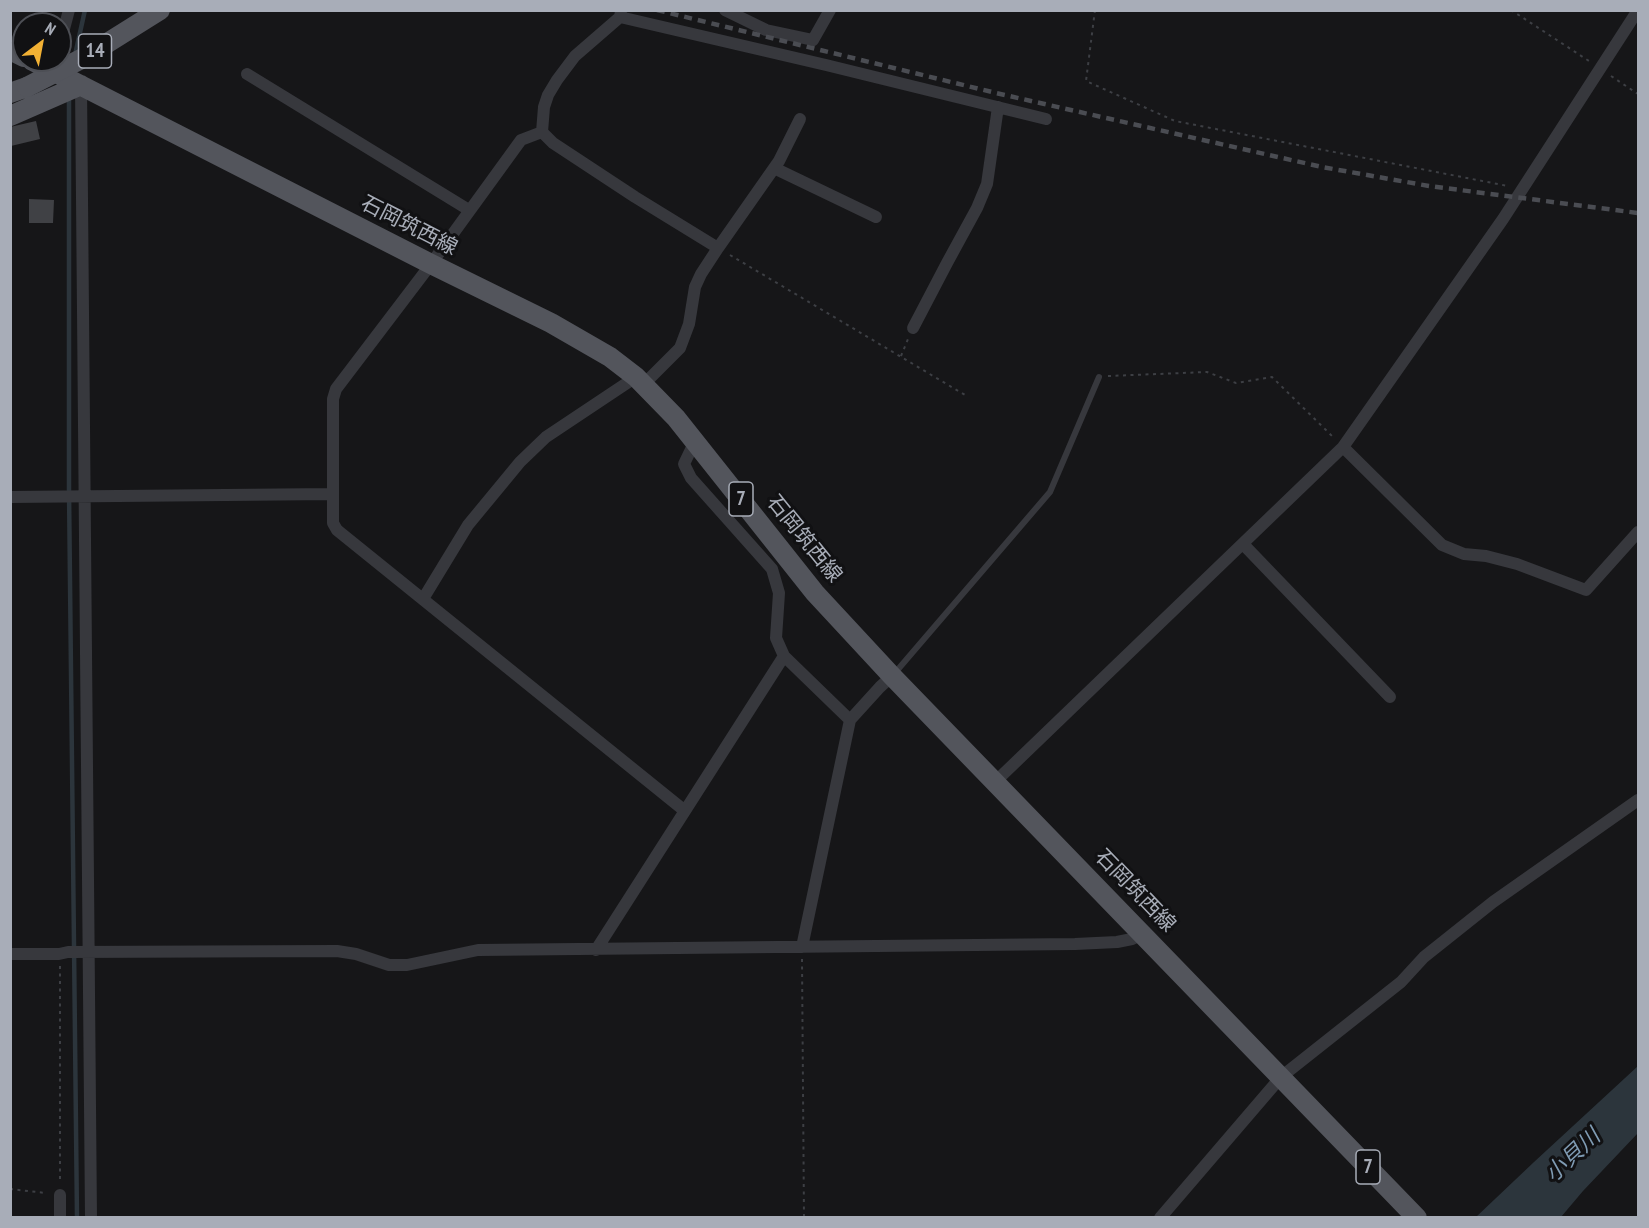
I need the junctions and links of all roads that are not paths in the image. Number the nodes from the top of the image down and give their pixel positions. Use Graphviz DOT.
graph roads {
  1 [pos="159,10"];
  2 [pos="725,10"];
  3 [pos="830,10"];
  4 [pos="1638,10"];
  5 [pos="621,14"];
  6 [pos="53,72"];
  7 [pos="247,74"];
  8 [pos="81,85"];
  9 [pos="19,90"];
  10 [pos="998,107"];
  11 [pos="10,116"];
  12 [pos="800,119"];
  13 [pos="1046,119"];
  14 [pos="542,132"];
  15 [pos="774,168"];
  16 [pos="469,210"];
  17 [pos="876,217"];
  18 [pos="718,248"];
  19 [pos="431,264"];
  20 [pos="914,328"];
  21 [pos="1099,376"];
  22 [pos="640,381"];
  23 [pos="695,441"];
  24 [pos="1344,447"];
  25 [pos="333,494"];
  26 [pos="10,497"];
  27 [pos="80,497"];
  28 [pos="1638,532"];
  29 [pos="1243,544"];
  30 [pos="423,599"];
  31 [pos="784,656"];
  32 [pos="892,676"];
  33 [pos="1390,697"];
  34 [pos="850,720"];
  35 [pos="995,782"];
  36 [pos="1638,800"];
  37 [pos="685,811"];
  38 [pos="1143,934"];
  39 [pos="802,947"];
  40 [pos="596,950"];
  41 [pos="86,952"];
  42 [pos="10,954"];
  43 [pos="1281,1077"];
  44 [pos="60,1195"];
  45 [pos="60,1218"];
  46 [pos="91,1218"];
  47 [pos="1160,1218"];
  48 [pos="1417,1218"];
  1 -- 9 [label="main road, 14, bridge"];
  2 -- 3 [label="street"];
  4 -- 24 [label="street"];
  5 -- 10 [label="street"];
  5 -- 14 [label="street"];
  6 -- 8 [label="main road, 石岡筑西線 / 7"];
  7 -- 16 [label="street"];
  8 -- 11 [label="main road"];
  8 -- 19 [label="main road, 石岡筑西線 / 7"];
  8 -- 27 [label="street"];
  10 -- 13 [label="street"];
  10 -- 20 [label="street"];
  12 -- 15 [label="street"];
  14 -- 16 [label="street"];
  14 -- 18 [label="street"];
  15 -- 17 [label="street"];
  15 -- 18 [label="street"];
  16 -- 19 [label="street"];
  18 -- 22 [label="street"];
  19 -- 22 [label="main road, 石岡筑西線 / 7"];
  19 -- 25 [label="street"];
  21 -- 32 [label="lane"];
  22 -- 23 [label="main road, 石岡筑西線 / 7"];
  22 -- 30 [label="street"];
  23 -- 31 [label="street"];
  23 -- 32 [label="main road, 石岡筑西線 / 7"];
  24 -- 28 [label="street"];
  24 -- 29 [label="street"];
  25 -- 27 [label="street"];
  25 -- 30 [label="street"];
  26 -- 27 [label="street"];
  27 -- 41 [label="street"];
  29 -- 33 [label="street"];
  29 -- 35 [label="street"];
  30 -- 37 [label="street"];
  31 -- 34 [label="street"];
  31 -- 37 [label="street"];
  32 -- 34 [label="street"];
  32 -- 35 [label="main road, 石岡筑西線 / 7"];
  34 -- 39 [label="street"];
  35 -- 38 [label="main road, 石岡筑西線 / 7"];
  36 -- 43 [label="street"];
  37 -- 40 [label="street"];
  38 -- 39 [label="street"];
  38 -- 43 [label="main road, 石岡筑西線 / 7"];
  39 -- 40 [label="street"];
  40 -- 41 [label="street"];
  41 -- 42 [label="street"];
  41 -- 46 [label="street"];
  43 -- 47 [label="street"];
  43 -- 48 [label="main road, 石岡筑西線 / 7"];
  44 -- 45 [label="street"];
}
